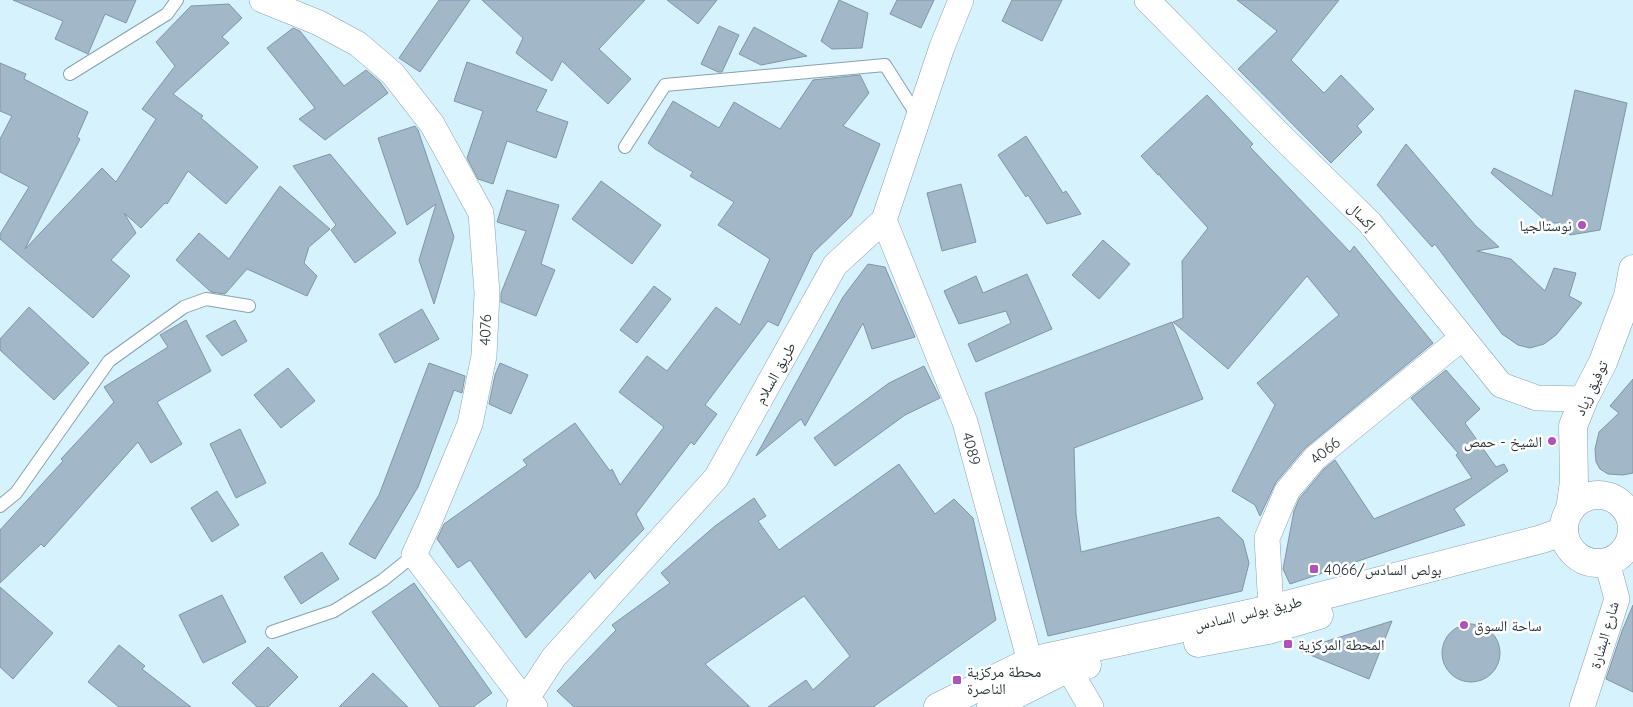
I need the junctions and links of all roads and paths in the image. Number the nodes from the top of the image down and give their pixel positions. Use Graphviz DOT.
graph roads {
  1 [pos="177,0"];
  2 [pos="262,0"];
  3 [pos="961,0"];
  4 [pos="1147,0"];
  5 [pos="70,74"];
  6 [pos="918,117"];
  7 [pos="625,147"];
  8 [pos="884,220"];
  9 [pos="1633,269"];
  10 [pos="249,306"];
  11 [pos="1633,325"];
  12 [pos="1462,338"];
  13 [pos="1584,399"];
  14 [pos="1598,496"];
  15 [pos="0,506"];
  16 [pos="1631,521"];
  17 [pos="1567,529"];
  18 [pos="414,555"];
  19 [pos="1607,562"];
  20 [pos="1271,608"];
  21 [pos="272,632"];
  22 [pos="1068,668"];
  23 [pos="1034,673"];
  24 [pos="526,705"];
  25 [pos="938,707"];
  26 [pos="991,707"];
  27 [pos="1091,707"];
  28 [pos="1582,707"];
  1 -- 5 [label="lane"];
  2 -- 18 [label="street, 4076"];
  3 -- 6 [label="street, طريق السلام"];
  4 -- 12 [label="street, إكسال"];
  6 -- 7 [label="lane"];
  6 -- 8 [label="street, طريق السلام"];
  8 -- 23 [label="street, 4089"];
  8 -- 24 [label="street, طريق السلام"];
  9 -- 13 [label="street, توفيق زياد"];
  10 -- 15 [label="lane"];
  11 -- 14 [label="street, توفيق زياد"];
  12 -- 13 [label="street, إكسال"];
  12 -- 20 [label="street, 4066"];
  13 -- 17 [label="street, توفيق زياد"];
  14 -- 16 [label="street"];
  14 -- 17 [label="street"];
  16 -- 19 [label="street"];
  17 -- 19 [label="street"];
  17 -- 20 [label="street, طريق بولس السادس"];
  17 -- 22 [label="street, طريق بولس السادس"];
  18 -- 21 [label="lane"];
  18 -- 24 [label="street"];
  19 -- 28 [label="street, شارع البشارة"];
  20 -- 23 [label="street, طريق بولس السادس"];
  22 -- 23 [label="street, طريق بولس السادس"];
  22 -- 27 [label="street"];
  23 -- 25 [label="street, طريق بولس السادس"];
  23 -- 26 [label="street, طريق بولس السادس"];
}
